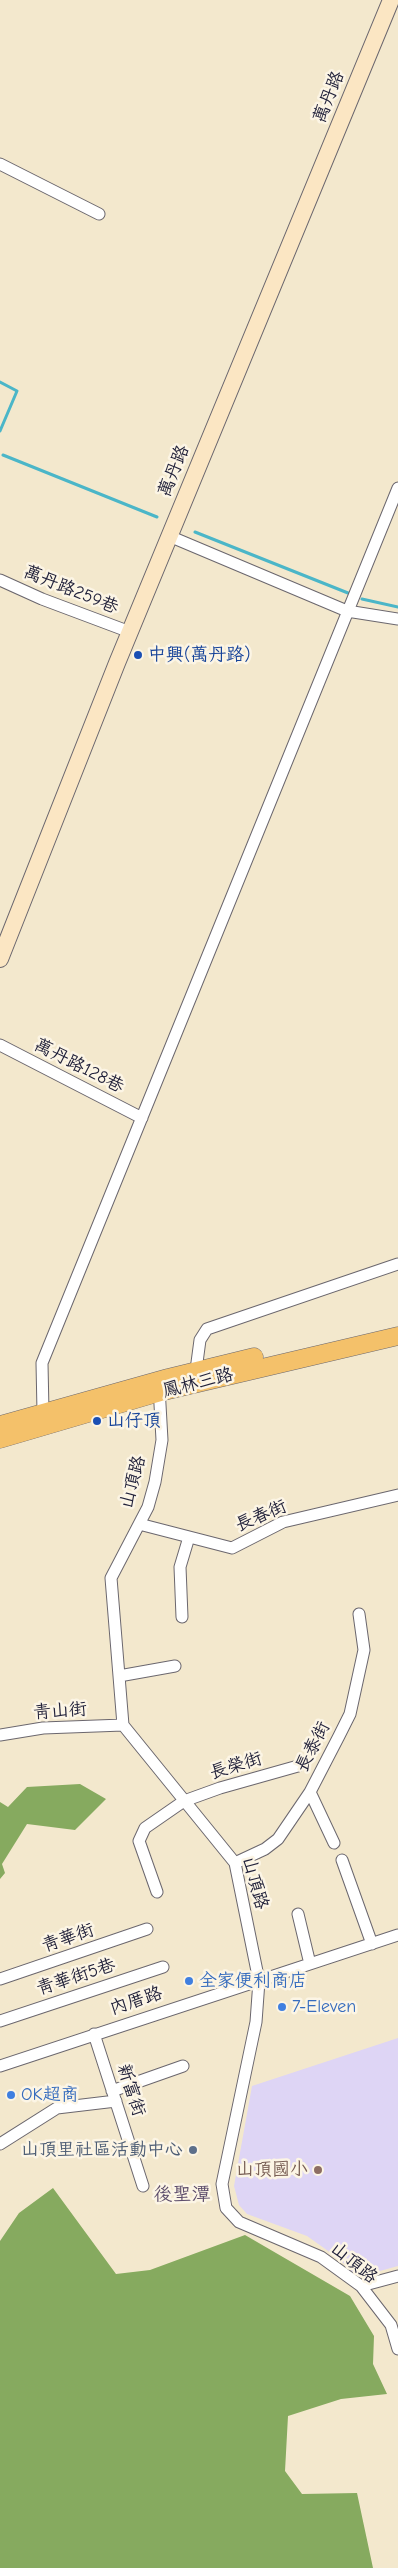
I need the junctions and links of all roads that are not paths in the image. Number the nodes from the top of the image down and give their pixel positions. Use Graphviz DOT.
graph roads {
  1 [pos="391,0"];
  2 [pos="0,164"];
  3 [pos="99,214"];
  4 [pos="398,488"];
  5 [pos="169,536"];
  6 [pos="0,580"];
  7 [pos="348,611"];
  8 [pos="398,619"];
  9 [pos="130,632"];
  10 [pos="0,959"];
  11 [pos="0,1045"];
  12 [pos="142,1118"];
  13 [pos="398,1264"];
  14 [pos="398,1324"];
  15 [pos="398,1336"];
  16 [pos="196,1370"];
  17 [pos="159,1386"];
  18 [pos="43,1412"];
  19 [pos="0,1425"];
  20 [pos="0,1439"];
  21 [pos="398,1495"];
  22 [pos="140,1524"];
  23 [pos="189,1537"];
  24 [pos="359,1614"];
  25 [pos="182,1617"];
  26 [pos="175,1666"];
  27 [pos="119,1676"];
  28 [pos="123,1725"];
  29 [pos="0,1735"];
  30 [pos="298,1766"];
  31 [pos="310,1792"];
  32 [pos="184,1801"];
  33 [pos="334,1843"];
  34 [pos="342,1860"];
  35 [pos="235,1863"];
  36 [pos="157,1892"];
  37 [pos="298,1914"];
  38 [pos="147,1929"];
  39 [pos="398,1935"];
  40 [pos="372,1944"];
  41 [pos="310,1964"];
  42 [pos="163,1967"];
  43 [pos="0,1979"];
  44 [pos="259,1981"];
  45 [pos="0,2021"];
  46 [pos="94,2034"];
  47 [pos="0,2066"];
  48 [pos="183,2066"];
  49 [pos="114,2096"];
  50 [pos="0,2144"];
  51 [pos="143,2186"];
  52 [pos="398,2276"];
  53 [pos="361,2286"];
  54 [pos="398,2349"];
  1 -- 5 [label="street, 萬丹路"];
  2 -- 3 [label="street"];
  4 -- 7 [label="street"];
  5 -- 7 [label="street"];
  5 -- 9 [label="street, 萬丹路"];
  6 -- 9 [label="street, 萬丹路259巷"];
  7 -- 8 [label="street"];
  7 -- 12 [label="street"];
  9 -- 10 [label="street, 萬丹路"];
  11 -- 12 [label="street, 萬丹路128巷"];
  12 -- 18 [label="street"];
  13 -- 16 [label="street"];
  14 -- 16 [label="main road, 鳳林三路"];
  15 -- 17 [label="main road, 鳳林三路"];
  16 -- 17 [label="main road, 鳳林三路"];
  17 -- 18 [label="main road, 鳳林三路"];
  17 -- 20 [label="main road, 鳳林三路"];
  17 -- 22 [label="street, 山頂路"];
  18 -- 19 [label="main road, 鳳林三路"];
  21 -- 23 [label="street, 長春街"];
  22 -- 23 [label="street, 長春街"];
  22 -- 27 [label="street, 山頂路"];
  23 -- 25 [label="street"];
  24 -- 31 [label="street, 長泰街"];
  26 -- 27 [label="street"];
  27 -- 28 [label="street, 山頂路"];
  28 -- 29 [label="street, 青山街"];
  28 -- 32 [label="street, 山頂路"];
  30 -- 32 [label="street, 長榮街"];
  31 -- 33 [label="street"];
  31 -- 35 [label="street, 長泰街"];
  32 -- 35 [label="street, 山頂路"];
  32 -- 36 [label="street, 長榮街"];
  34 -- 40 [label="street"];
  35 -- 44 [label="street, 山頂路"];
  37 -- 41 [label="street"];
  38 -- 43 [label="street, 青華街"];
  39 -- 40 [label="street, 內厝路"];
  40 -- 41 [label="street, 內厝路"];
  41 -- 44 [label="street, 內厝路"];
  42 -- 45 [label="street, 青華街5巷"];
  44 -- 46 [label="street, 內厝路"];
  44 -- 53 [label="street, 山頂路"];
  46 -- 47 [label="street, 內厝路"];
  46 -- 49 [label="street, 新富街"];
  48 -- 49 [label="street"];
  49 -- 50 [label="street"];
  49 -- 51 [label="street, 新富街"];
  52 -- 53 [label="street"];
  53 -- 54 [label="street, 山頂路"];
}
